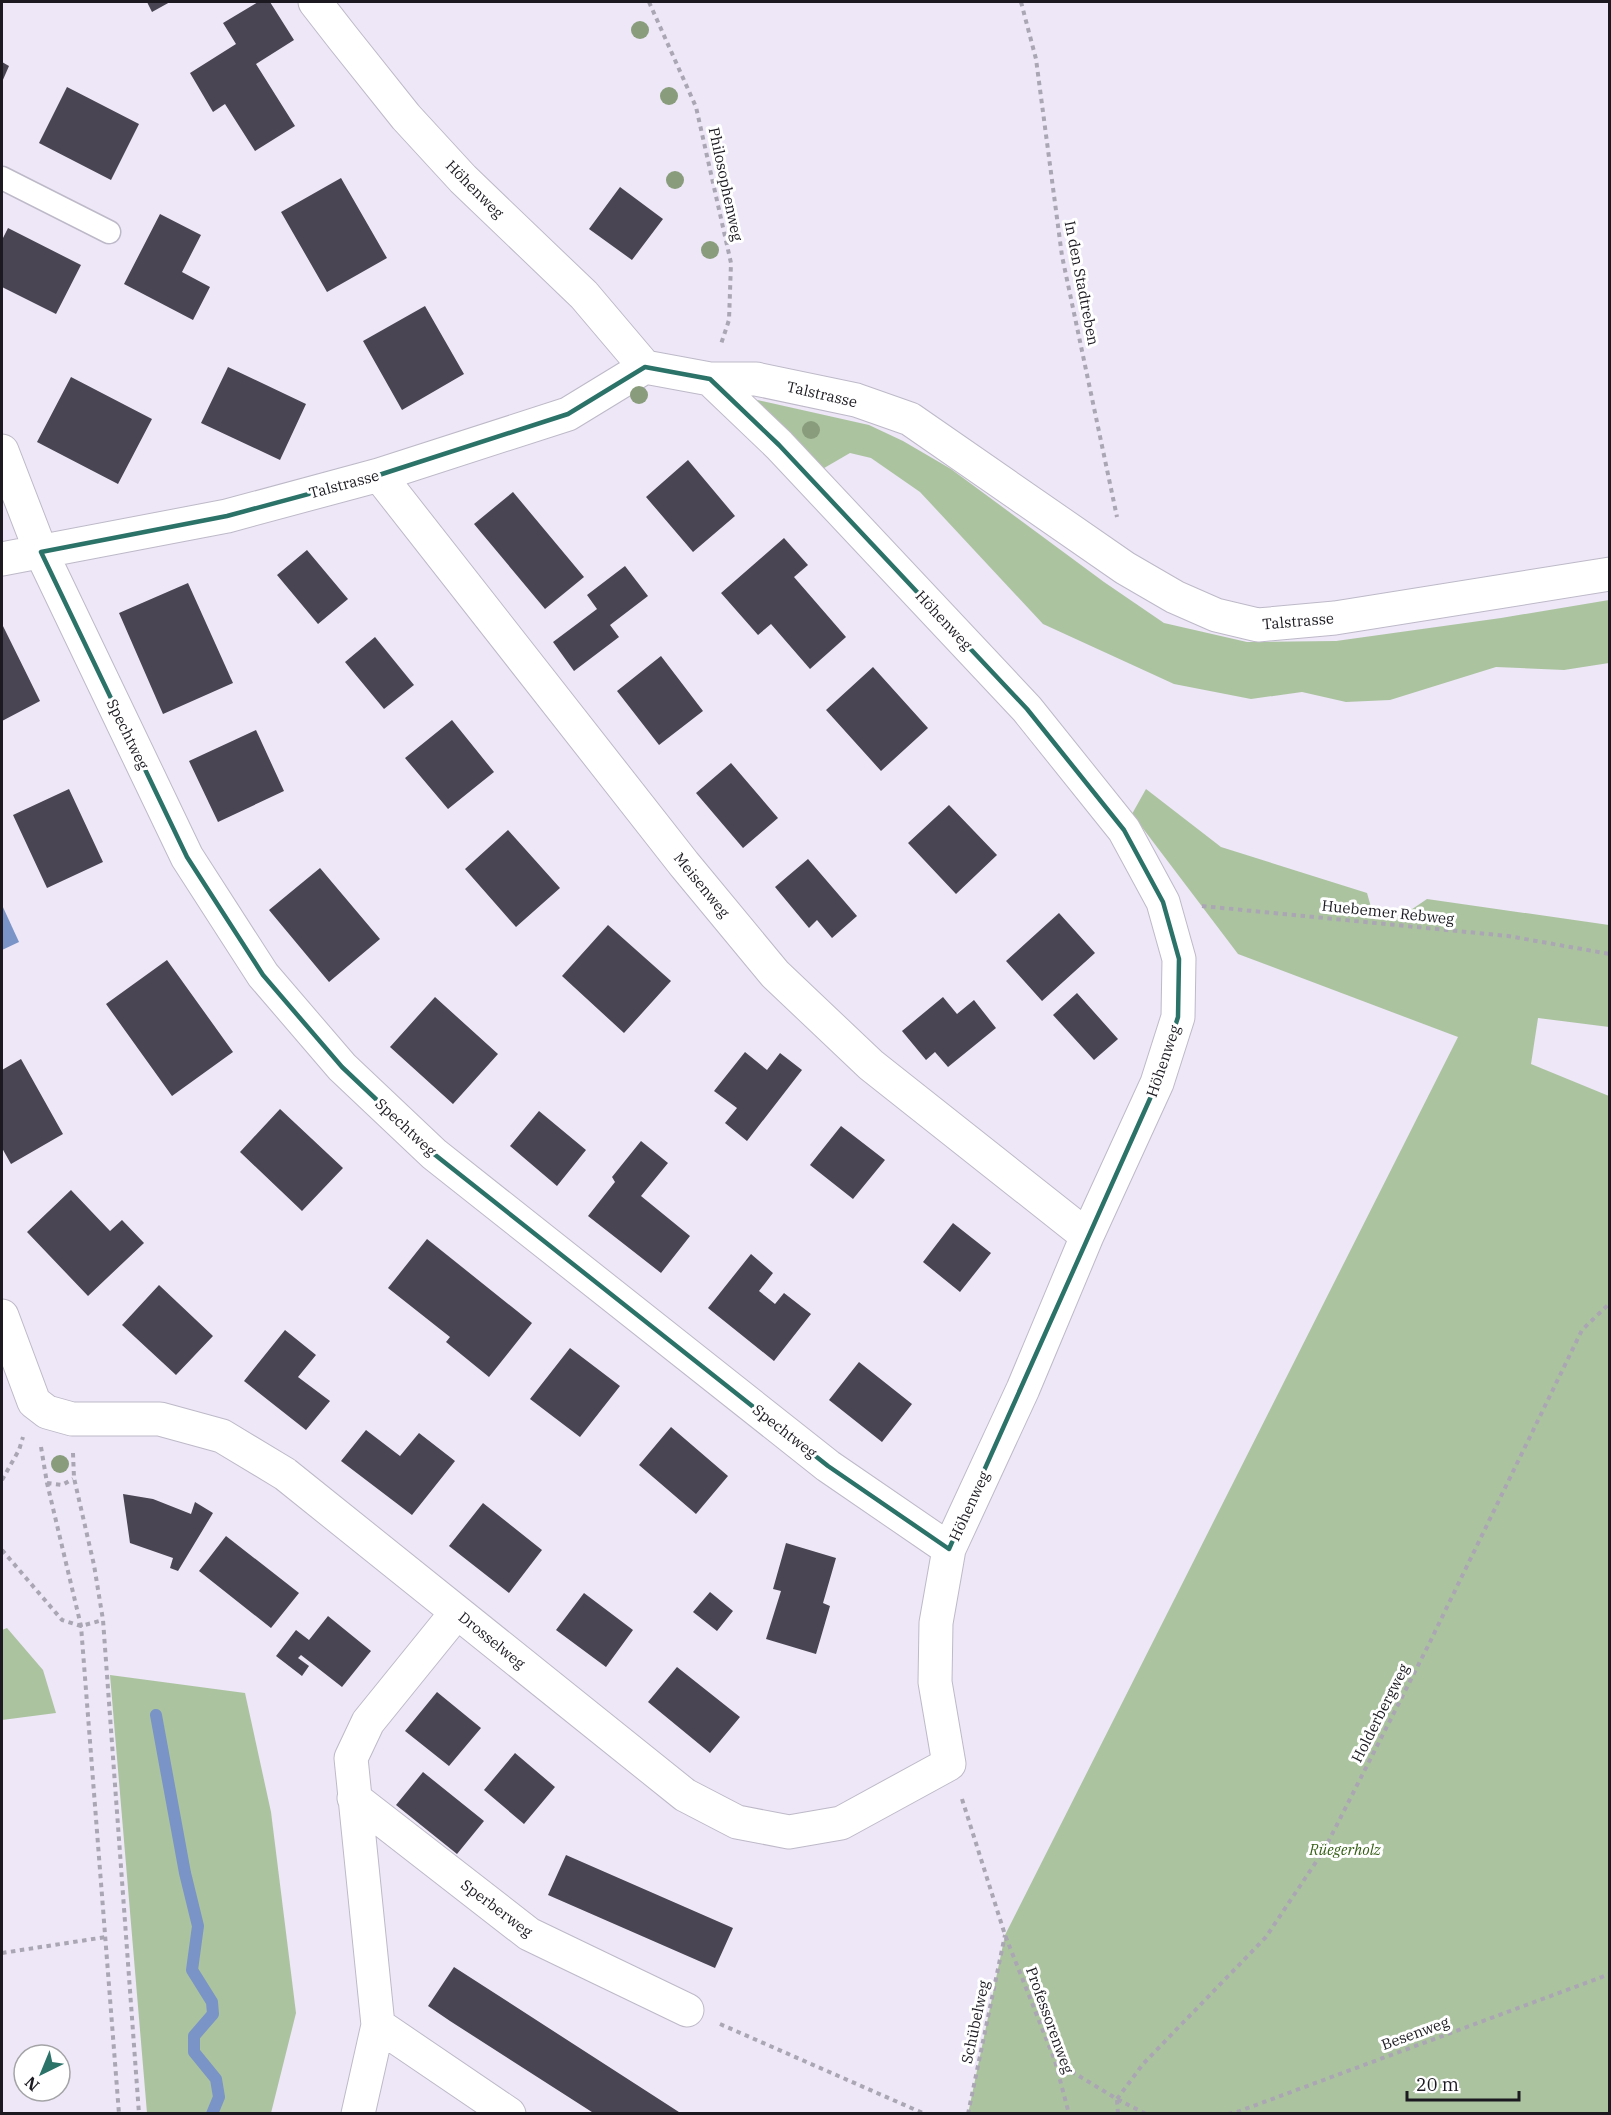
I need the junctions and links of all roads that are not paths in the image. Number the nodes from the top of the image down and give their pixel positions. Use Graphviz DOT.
graph roads {
  1 [pos="315,2"];
  2 [pos="2,178"];
  3 [pos="109,232"];
  4 [pos="645,368"];
  5 [pos="710,379"];
  6 [pos="2,451"];
  7 [pos="379,475"];
  8 [pos="40,552"];
  9 [pos="2,559"];
  10 [pos="1610,574"];
  11 [pos="1088,1236"];
  12 [pos="2,1316"];
  13 [pos="949,1549"];
  14 [pos="457,1612"];
  15 [pos="949,1764"];
  16 [pos="354,1798"];
  17 [pos="687,2010"];
  18 [pos="378,2025"];
  19 [pos="358,2114"];
  20 [pos="509,2114"];
  1 -- 4 [label="street, Höhenweg"];
  2 -- 3 [label="lane"];
  4 -- 5 [label="street, Talstrasse"];
  4 -- 7 [label="street, Talstrasse"];
  5 -- 10 [label="street, Talstrasse"];
  5 -- 11 [label="street, Höhenweg"];
  6 -- 8 [label="street, Spechtweg"];
  7 -- 8 [label="street, Talstrasse"];
  7 -- 11 [label="street, Meisenweg"];
  8 -- 9 [label="street, Talstrasse"];
  8 -- 13 [label="street, Spechtweg"];
  11 -- 13 [label="street, Höhenweg"];
  12 -- 14 [label="street, Drosselweg"];
  13 -- 15 [label="street, Höhenweg"];
  14 -- 15 [label="street, Drosselweg"];
  14 -- 16 [label="street"];
  16 -- 17 [label="street, Sperberweg"];
  16 -- 18 [label="street"];
  18 -- 19 [label="street"];
  18 -- 20 [label="street"];
}
